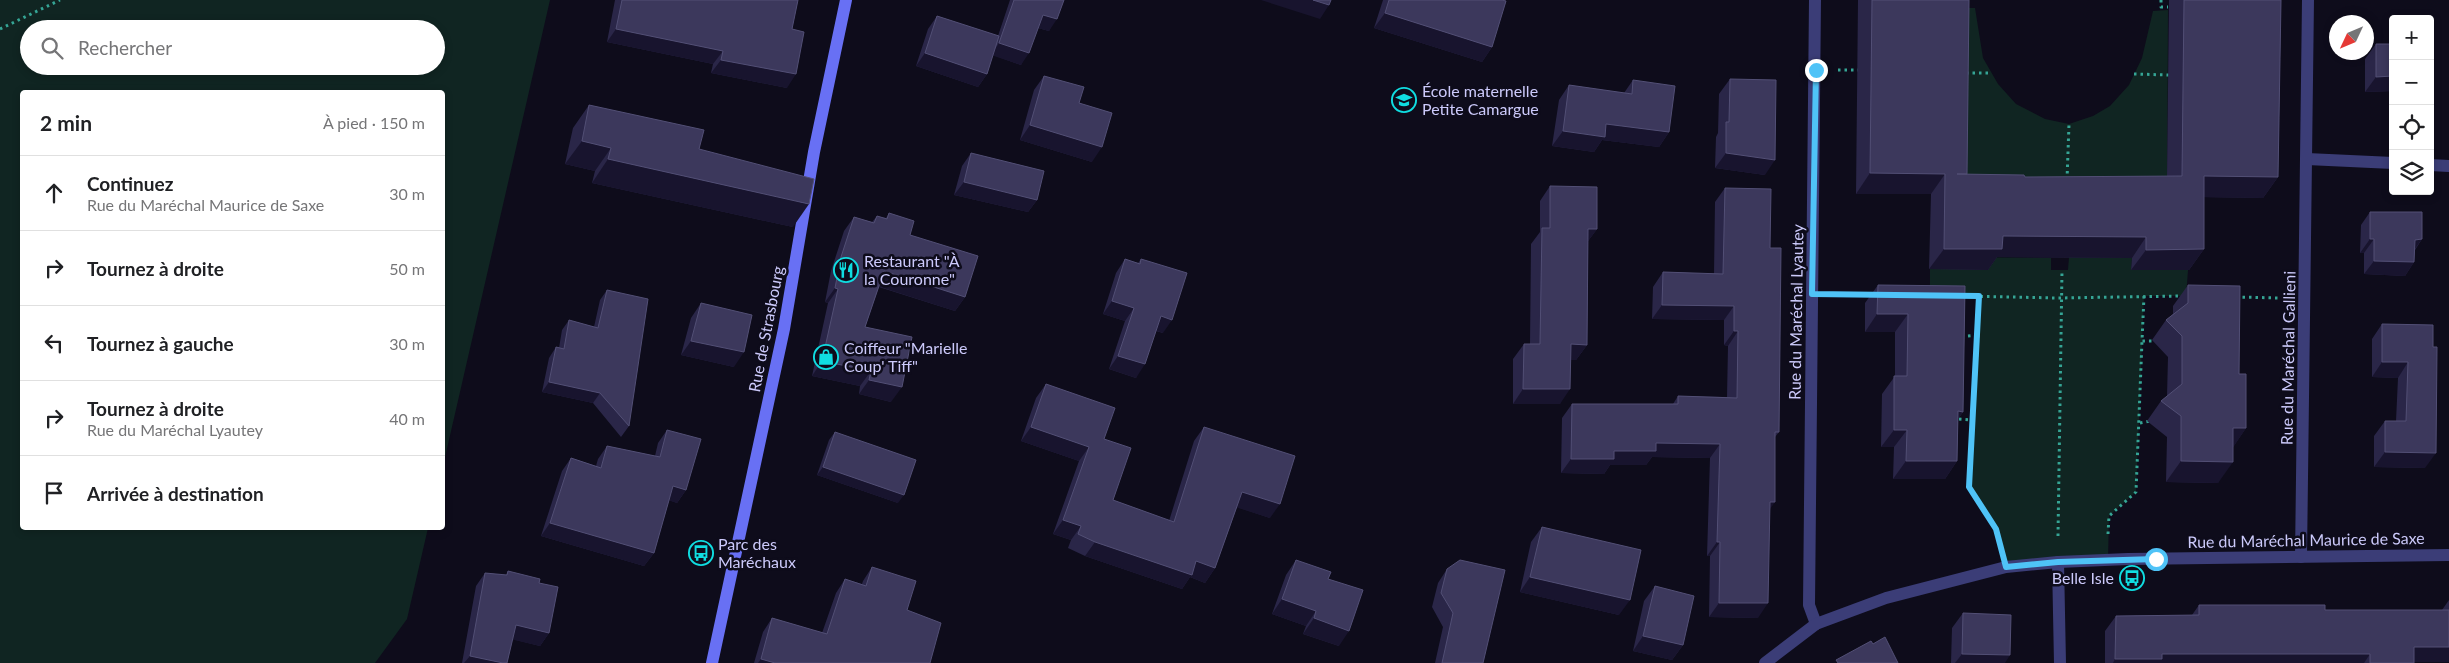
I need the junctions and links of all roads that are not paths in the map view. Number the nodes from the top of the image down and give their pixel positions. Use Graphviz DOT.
graph roads {
  1 [pos="846,0"];
  2 [pos="1815,0"];
  3 [pos="2308,0"];
  4 [pos="2307,159"];
  5 [pos="2389,163"];
  6 [pos="2434,165"];
  7 [pos="2449,166"];
  8 [pos="2449,555"];
  9 [pos="2301,557"];
  10 [pos="2058,562"];
  11 [pos="1816,624"];
  12 [pos="712,663"];
  13 [pos="1765,663"];
  14 [pos="2060,663"];
  1 -- 12 [label="main road, Rue de Strasbourg"];
  2 -- 11 [label="street, Rue du Maréchal Lyautey"];
  3 -- 4 [label="street, Rue du Maréchal Gallieni"];
  4 -- 5 [label="street"];
  4 -- 9 [label="street, Rue du Maréchal Gallieni"];
  6 -- 7 [label="street"];
  8 -- 9 [label="street, Rue du Maréchal Maurice de Saxe"];
  9 -- 10 [label="street, Rue du Maréchal Maurice de Saxe"];
  10 -- 11 [label="street, Rue du Maréchal Maurice de Saxe"];
  10 -- 14 [label="street"];
  11 -- 13 [label="street, Rue du Maréchal Maurice de Saxe"];
}
